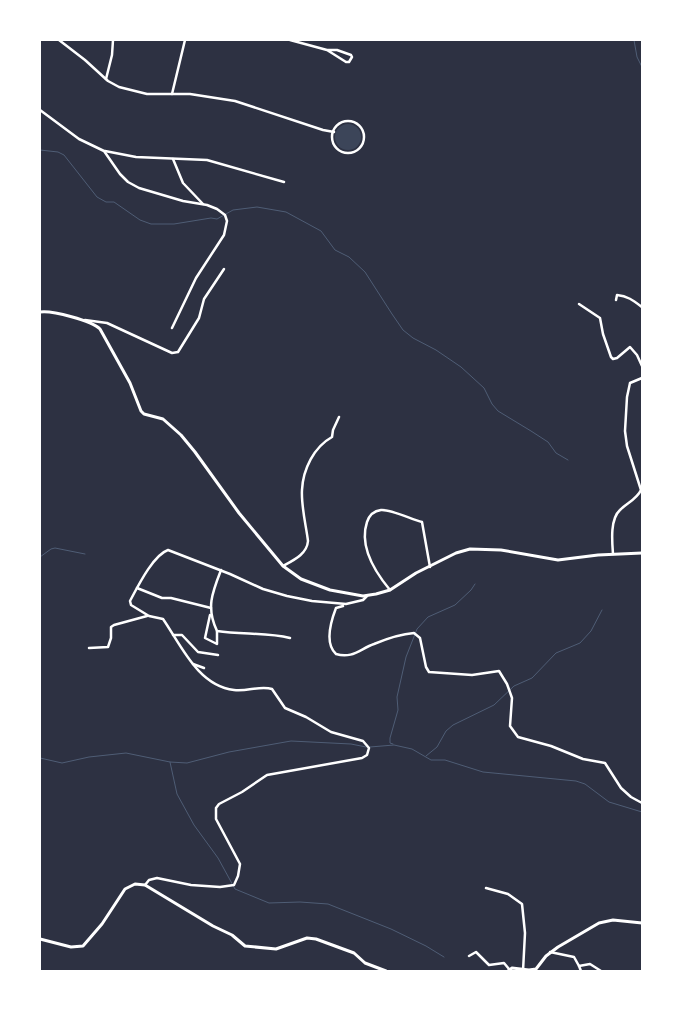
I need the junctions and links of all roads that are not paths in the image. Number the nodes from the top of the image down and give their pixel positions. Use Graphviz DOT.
graph roads {
  1 [pos="60,40"];
  2 [pos="113,40"];
  3 [pos="185,40"];
  4 [pos="290,40"];
  5 [pos="327,50"];
  6 [pos="106,79"];
  7 [pos="172,94"];
  8 [pos="40,110"];
  9 [pos="334,132"];
  10 [pos="104,151"];
  11 [pos="173,158"];
  12 [pos="284,182"];
  13 [pos="203,205"];
  14 [pos="224,269"];
  15 [pos="616,300"];
  16 [pos="579,304"];
  17 [pos="642,307"];
  18 [pos="40,312"];
  19 [pos="84,320"];
  20 [pos="172,328"];
  21 [pos="642,366"];
  22 [pos="642,378"];
  23 [pos="339,417"];
  24 [pos="642,553"];
  25 [pos="613,554"];
  26 [pos="283,566"];
  27 [pos="430,567"];
  28 [pos="221,570"];
  29 [pos="137,588"];
  30 [pos="390,590"];
  31 [pos="367,596"];
  32 [pos="346,604"];
  33 [pos="211,608"];
  34 [pos="210,614"];
  35 [pos="149,616"];
  36 [pos="217,631"];
  37 [pos="173,635"];
  38 [pos="290,638"];
  39 [pos="90,648"];
  40 [pos="218,655"];
  41 [pos="192,663"];
  42 [pos="204,668"];
  43 [pos="642,804"];
  44 [pos="146,885"];
  45 [pos="486,888"];
  46 [pos="642,923"];
  47 [pos="40,939"];
  48 [pos="550,952"];
  49 [pos="469,956"];
  50 [pos="579,966"];
  51 [pos="509,970"];
  52 [pos="523,970"];
  53 [pos="386,971"];
  54 [pos="581,971"];
  55 [pos="601,971"];
  1 -- 6 [label="street"];
  2 -- 6 [label="street"];
  3 -- 7 [label="street"];
  4 -- 5 [label="street"];
  5 -- 5 [label="street"];
  6 -- 7 [label="street"];
  7 -- 9 [label="street"];
  8 -- 10 [label="street"];
  9 -- 9 [label="street"];
  10 -- 11 [label="street"];
  10 -- 13 [label="street"];
  11 -- 12 [label="street"];
  11 -- 13 [label="street"];
  13 -- 20 [label="street"];
  14 -- 19 [label="street"];
  15 -- 17 [label="street"];
  16 -- 21 [label="street"];
  18 -- 19 [label="street"];
  19 -- 26 [label="street"];
  22 -- 25 [label="street"];
  23 -- 26 [label="street"];
  24 -- 25 [label="street"];
  25 -- 27 [label="street"];
  26 -- 31 [label="street"];
  27 -- 30 [label="street"];
  27 -- 30 [label="street"];
  28 -- 29 [label="street"];
  28 -- 32 [label="street"];
  28 -- 33 [label="street"];
  29 -- 33 [label="street"];
  29 -- 35 [label="street"];
  30 -- 31 [label="street"];
  31 -- 32 [label="street"];
  32 -- 43 [label="street"];
  33 -- 34 [label="street"];
  34 -- 36 [label="street"];
  34 -- 36 [label="street"];
  35 -- 37 [label="street"];
  35 -- 39 [label="street"];
  36 -- 38 [label="street"];
  37 -- 40 [label="street"];
  37 -- 41 [label="street"];
  41 -- 42 [label="street"];
  41 -- 44 [label="street"];
  44 -- 47 [label="street"];
  44 -- 53 [label="street"];
  45 -- 52 [label="street"];
  46 -- 48 [label="street"];
  48 -- 50 [label="street"];
  48 -- 52 [label="street"];
  49 -- 51 [label="street"];
  50 -- 54 [label="street"];
  50 -- 55 [label="street"];
  51 -- 52 [label="street"];
}
